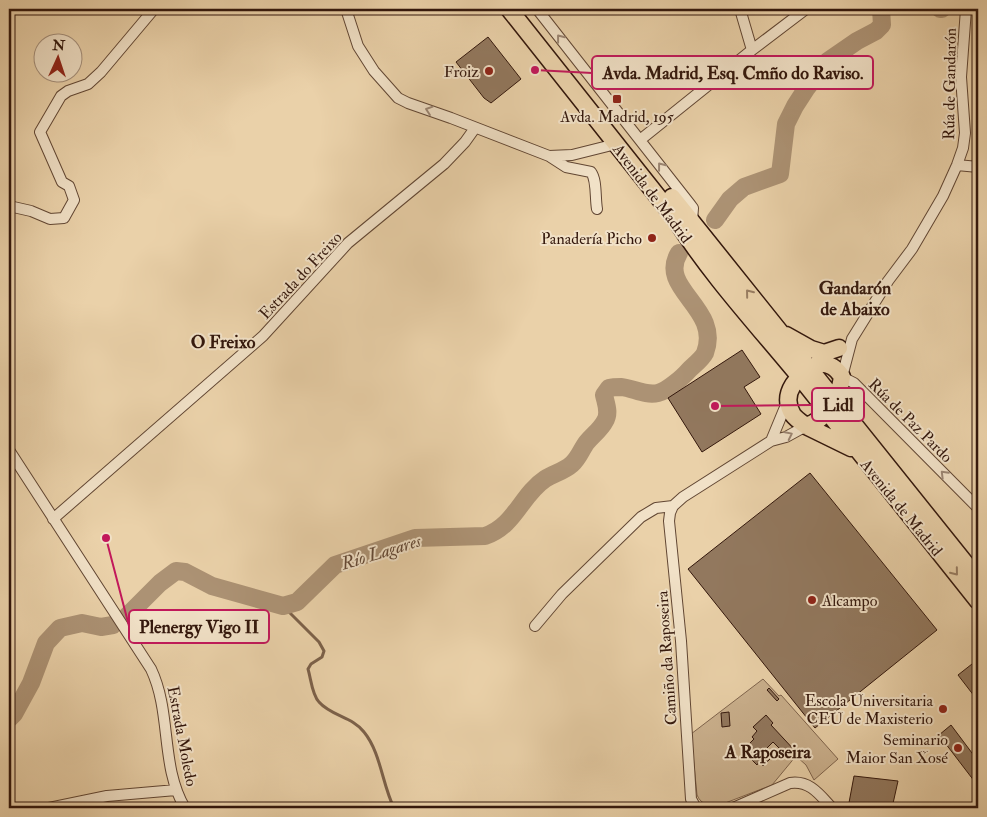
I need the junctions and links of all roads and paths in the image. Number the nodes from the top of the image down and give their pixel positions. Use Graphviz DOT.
graph roads {
  1 [pos="154,9"];
  2 [pos="346,9"];
  3 [pos="509,9"];
  4 [pos="523,9"];
  5 [pos="537,9"];
  6 [pos="740,9"];
  7 [pos="806,9"];
  8 [pos="966,12"];
  9 [pos="752,50"];
  10 [pos="475,128"];
  11 [pos="640,140"];
  12 [pos="616,144"];
  13 [pos="548,156"];
  14 [pos="957,165"];
  15 [pos="978,167"];
  16 [pos="9,206"];
  17 [pos="598,209"];
  18 [pos="692,221"];
  19 [pos="773,336"];
  20 [pos="846,343"];
  21 [pos="811,349"];
  22 [pos="825,371"];
  23 [pos="789,398"];
  24 [pos="831,406"];
  25 [pos="853,423"];
  26 [pos="806,426"];
  27 [pos="771,441"];
  28 [pos="9,450"];
  29 [pos="859,452"];
  30 [pos="673,506"];
  31 [pos="978,508"];
  32 [pos="53,519"];
  33 [pos="978,580"];
  34 [pos="978,601"];
  35 [pos="536,626"];
  36 [pos="176,790"];
  37 [pos="49,808"];
  38 [pos="185,808"];
  39 [pos="696,808"];
  40 [pos="732,808"];
  41 [pos="832,808"];
  1 -- 16 [label="street"];
  10 -- 2 [label="street, one-way"];
  3 -- 12 [label="highway, Avenida de Madrid"];
  4 -- 18 [label="highway, Avenida de Madrid"];
  11 -- 5 [label="street, one-way"];
  6 -- 9 [label="street"];
  7 -- 9 [label="street"];
  8 -- 14 [label="street, Rúa de Gandarón"];
  9 -- 11 [label="street"];
  10 -- 13 [label="street"];
  10 -- 32 [label="street, Estrada do Freixo"];
  18 -- 11 [label="street, one-way"];
  12 -- 13 [label="street"];
  12 -- 19 [label="highway, Avenida de Madrid"];
  13 -- 17 [label="street"];
  14 -- 15 [label="street"];
  14 -- 20 [label="street, Rúa de Gandarón"];
  19 -- 18 [label="highway, Avenida de Madrid, one-way"];
  19 -- 21 [label="highway"];
  19 -- 22 [label="highway, Avenida de Madrid"];
  19 -- 23 [label="highway"];
  20 -- 21 [label="highway"];
  20 -- 22 [label="street, Rúa de Gandarón"];
  20 -- 22 [label="street, Rúa de Gandarón"];
  21 -- 22 [label="highway"];
  22 -- 23 [label="highway"];
  22 -- 24 [label="highway"];
  22 -- 24 [label="highway"];
  22 -- 25 [label="highway"];
  31 -- 22 [label="street, Rúa de Paz Pardo, one-way"];
  23 -- 26 [label="highway"];
  23 -- 27 [label="street"];
  24 -- 25 [label="highway, Avenida de Madrid"];
  24 -- 26 [label="highway"];
  24 -- 29 [label="highway, Avenida de Madrid"];
  25 -- 33 [label="highway, Avenida de Madrid"];
  27 -- 26 [label="street, one-way"];
  26 -- 29 [label="highway"];
  27 -- 30 [label="street"];
  28 -- 32 [label="street, Estrada Moledo"];
  29 -- 34 [label="highway, Avenida de Madrid, one-way"];
  30 -- 35 [label="street"];
  30 -- 39 [label="street, Camiño da Raposeira"];
  32 -- 36 [label="street, Estrada Moledo"];
  36 -- 37 [label="street"];
  36 -- 38 [label="street, Estrada Moledo"];
  40 -- 41 [label="street"];
}
